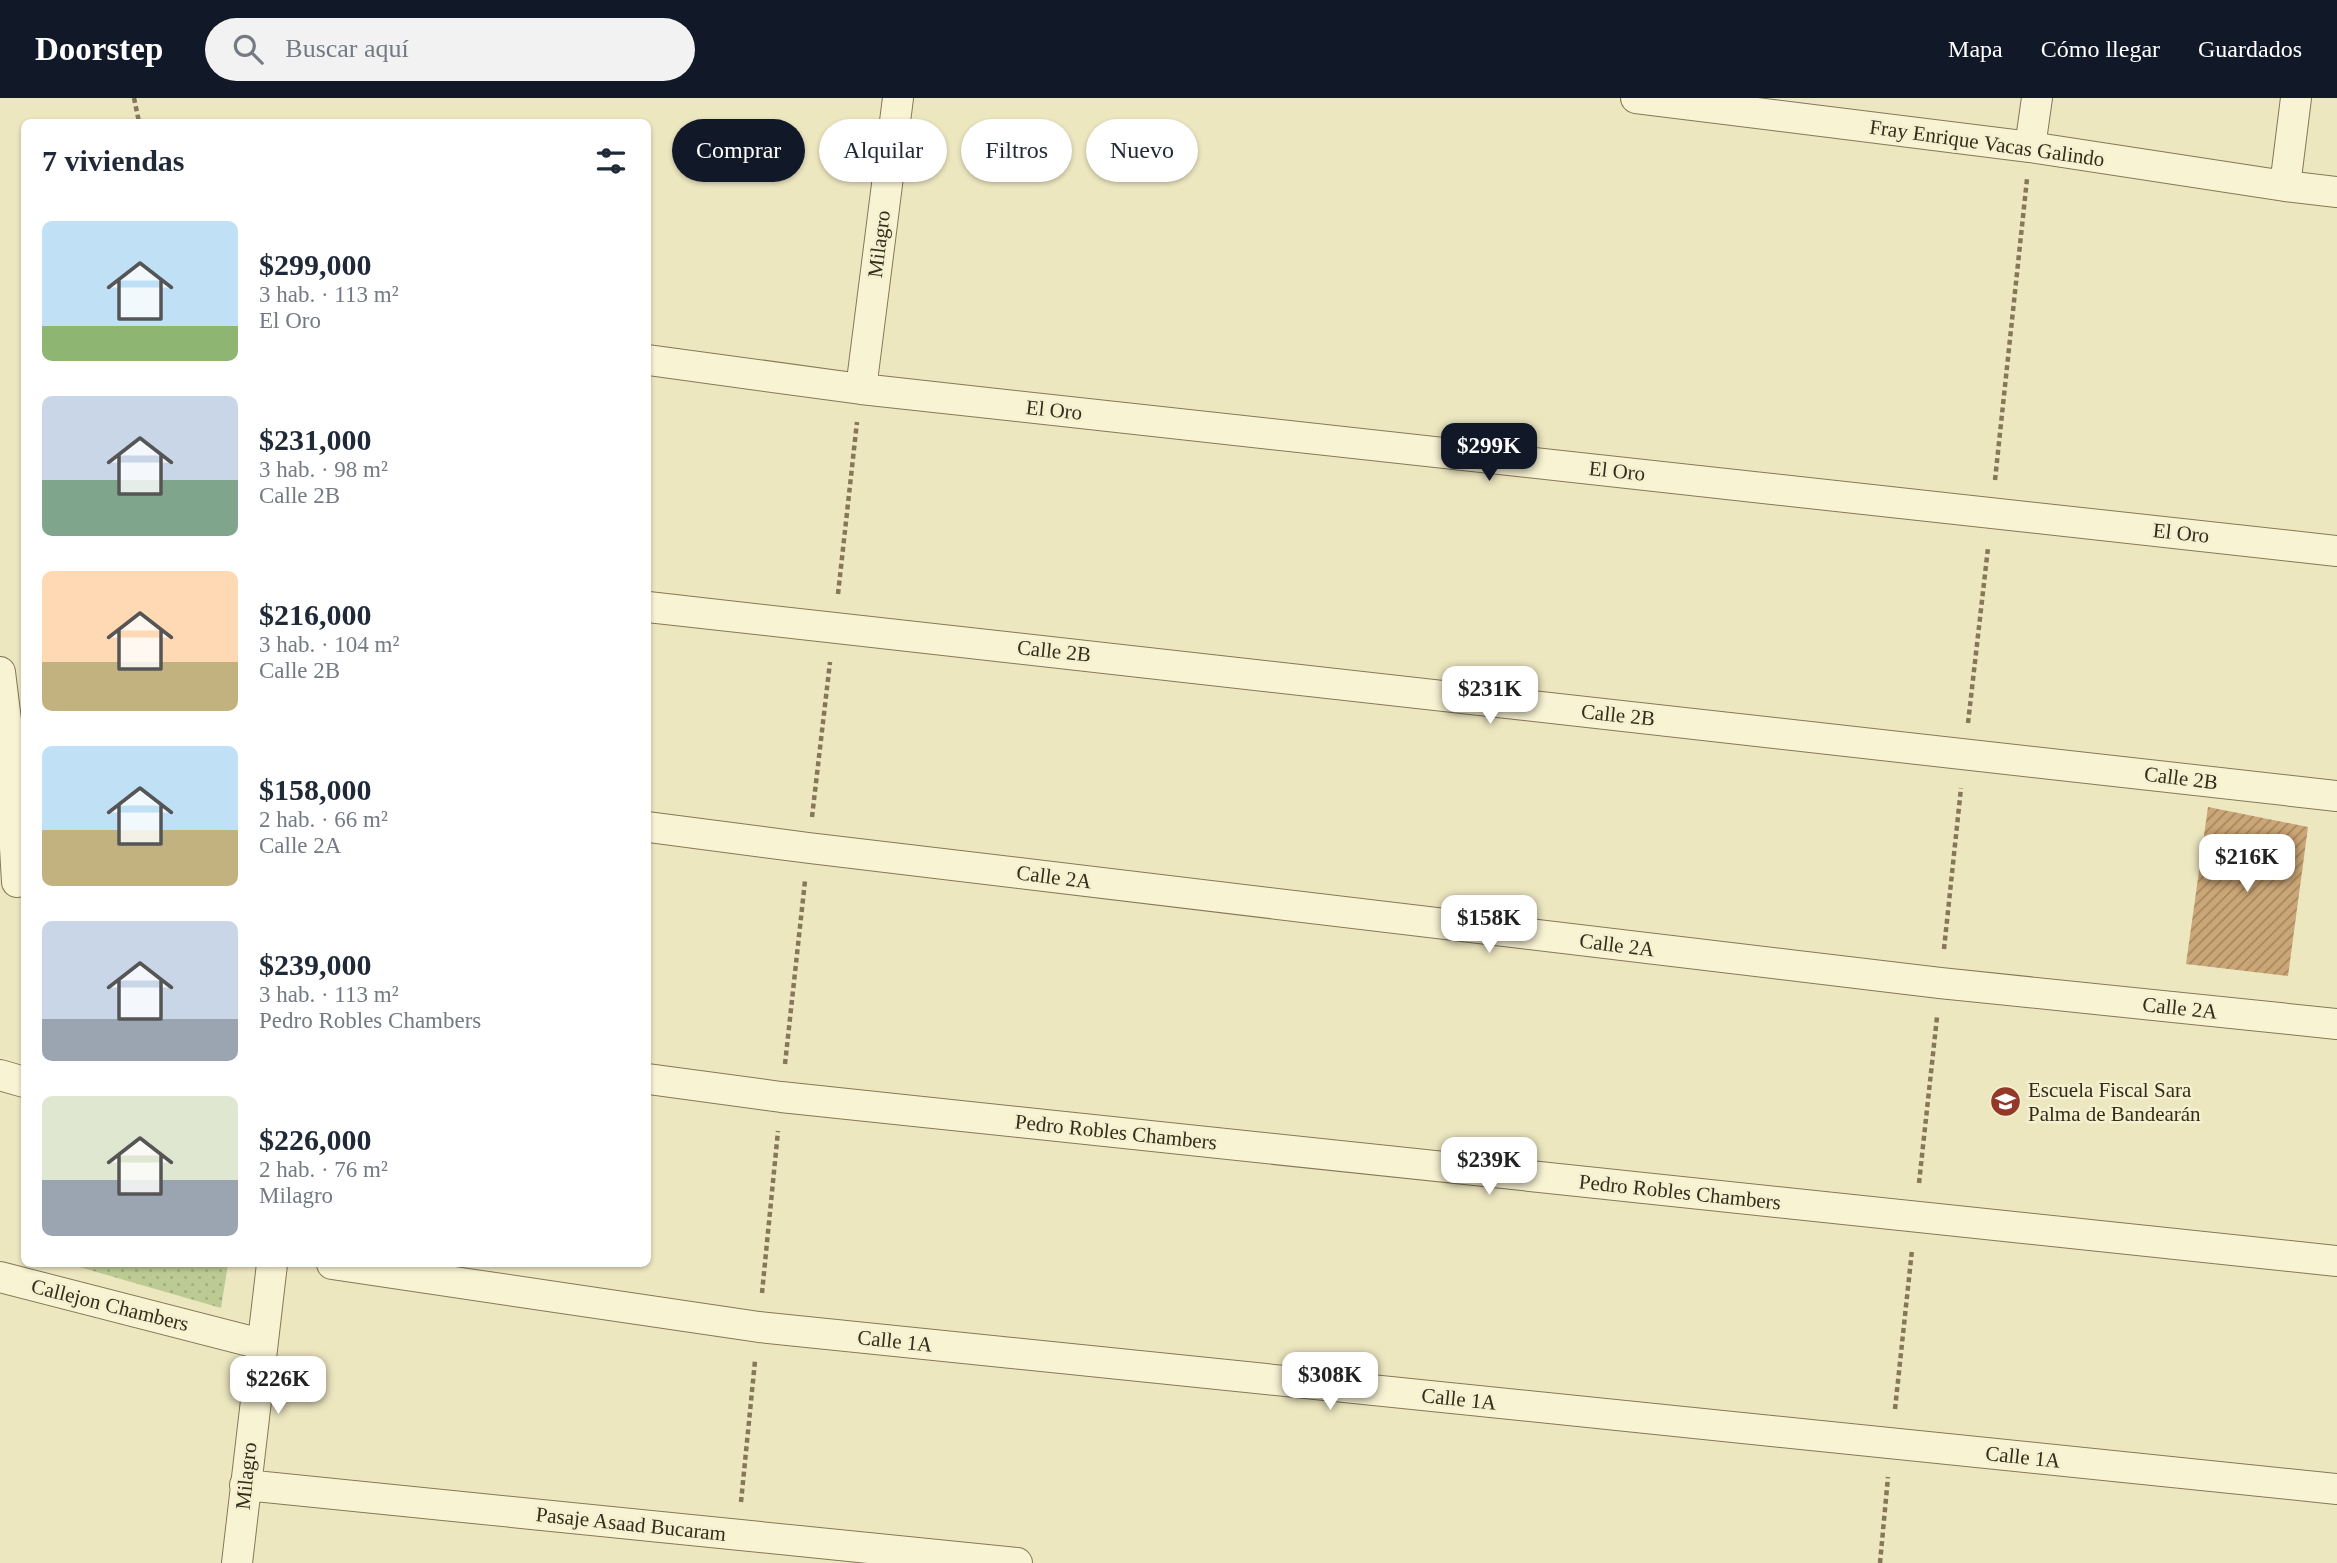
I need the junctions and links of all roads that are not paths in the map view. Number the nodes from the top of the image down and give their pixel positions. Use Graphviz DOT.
graph roads {
  1 [pos="898,98"];
  2 [pos="1636,98"];
  3 [pos="2037,98"];
  4 [pos="2296,98"];
  5 [pos="2030,147"];
  6 [pos="2285,186"];
  7 [pos="2337,192"];
  8 [pos="651,360"];
  9 [pos="861,389"];
  10 [pos="2337,551"];
  11 [pos="651,607"];
  12 [pos="0,672"];
  13 [pos="2337,796"];
  14 [pos="651,827"];
  15 [pos="17,882"];
  16 [pos="2337,1024"];
  17 [pos="0,1075"];
  18 [pos="651,1079"];
  19 [pos="21,1081"];
  20 [pos="2337,1261"];
  21 [pos="272,1267"];
  22 [pos="352,1267"];
  23 [pos="0,1277"];
  24 [pos="261,1344"];
  25 [pos="245,1485"];
  26 [pos="2337,1489"];
  27 [pos="237,1563"];
  28 [pos="1017,1563"];
  1 -- 9 [label="street, Milagro"];
  2 -- 5 [label="street, Fray Enrique Vacas Galindo"];
  3 -- 5 [label="street"];
  4 -- 6 [label="street"];
  5 -- 6 [label="street, Fray Enrique Vacas Galindo"];
  6 -- 7 [label="street, Fray Enrique Vacas Galindo"];
  8 -- 9 [label="street, El Oro"];
  9 -- 10 [label="street, El Oro"];
  11 -- 13 [label="street, Calle 2B"];
  12 -- 15 [label="street"];
  14 -- 16 [label="street, Calle 2A"];
  17 -- 19 [label="street"];
  18 -- 20 [label="street, Pedro Robles Chambers"];
  21 -- 24 [label="street, Milagro"];
  22 -- 26 [label="street, Calle 1A"];
  23 -- 24 [label="street, Callejon Chambers"];
  24 -- 25 [label="street, Milagro"];
  25 -- 27 [label="street, Milagro"];
  25 -- 28 [label="street, Pasaje Asaad Bucaram"];
}
